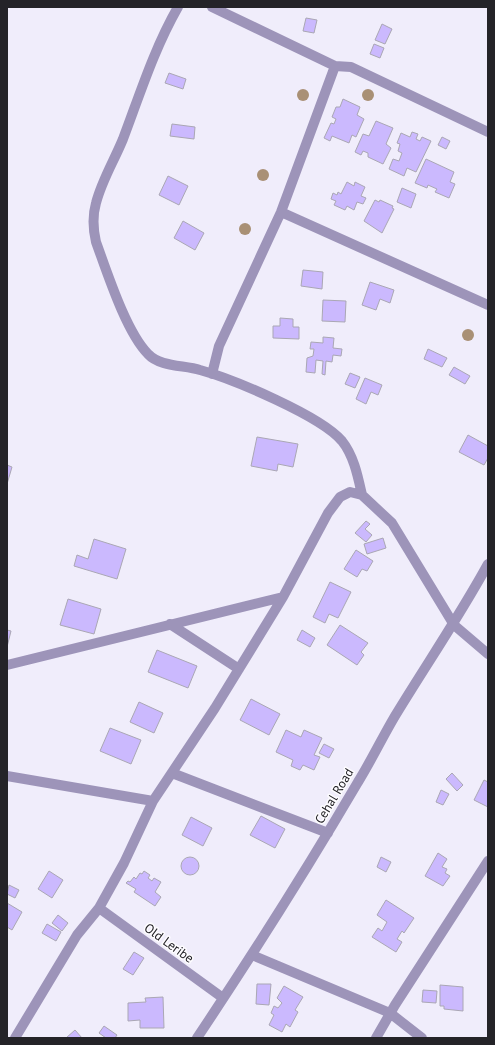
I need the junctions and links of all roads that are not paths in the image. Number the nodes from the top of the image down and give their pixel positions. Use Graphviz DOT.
graph roads {
  1 [pos="178,7"];
  2 [pos="212,7"];
  3 [pos="335,66"];
  4 [pos="488,132"];
  5 [pos="281,212"];
  6 [pos="488,305"];
  7 [pos="212,374"];
  8 [pos="362,495"];
  9 [pos="488,564"];
  10 [pos="284,597"];
  11 [pos="170,624"];
  12 [pos="454,625"];
  13 [pos="488,654"];
  14 [pos="7,665"];
  15 [pos="239,669"];
  16 [pos="172,773"];
  17 [pos="7,776"];
  18 [pos="153,802"];
  19 [pos="328,833"];
  20 [pos="488,861"];
  21 [pos="99,908"];
  22 [pos="252,955"];
  23 [pos="223,998"];
  24 [pos="390,1013"];
  25 [pos="15,1038"];
  26 [pos="197,1038"];
  27 [pos="376,1038"];
  28 [pos="422,1038"];
  1 -- 7 [label="street"];
  2 -- 3 [label="street"];
  3 -- 4 [label="street"];
  3 -- 5 [label="street"];
  5 -- 6 [label="street"];
  5 -- 7 [label="street"];
  7 -- 8 [label="street"];
  8 -- 10 [label="street"];
  8 -- 12 [label="street"];
  9 -- 12 [label="street, Cehal Road"];
  10 -- 11 [label="street"];
  10 -- 15 [label="street"];
  11 -- 14 [label="street"];
  11 -- 15 [label="street"];
  12 -- 13 [label="street"];
  12 -- 19 [label="street, Cehal Road"];
  15 -- 16 [label="street"];
  16 -- 18 [label="street"];
  16 -- 19 [label="street"];
  17 -- 18 [label="street"];
  18 -- 21 [label="street"];
  19 -- 22 [label="street, Cehal Road"];
  20 -- 24 [label="street"];
  21 -- 23 [label="street, Old Leribe"];
  21 -- 25 [label="street"];
  22 -- 23 [label="street, Cehal Road"];
  22 -- 24 [label="street"];
  23 -- 26 [label="street, Cehal Road"];
  24 -- 27 [label="street"];
  24 -- 28 [label="street"];
}
